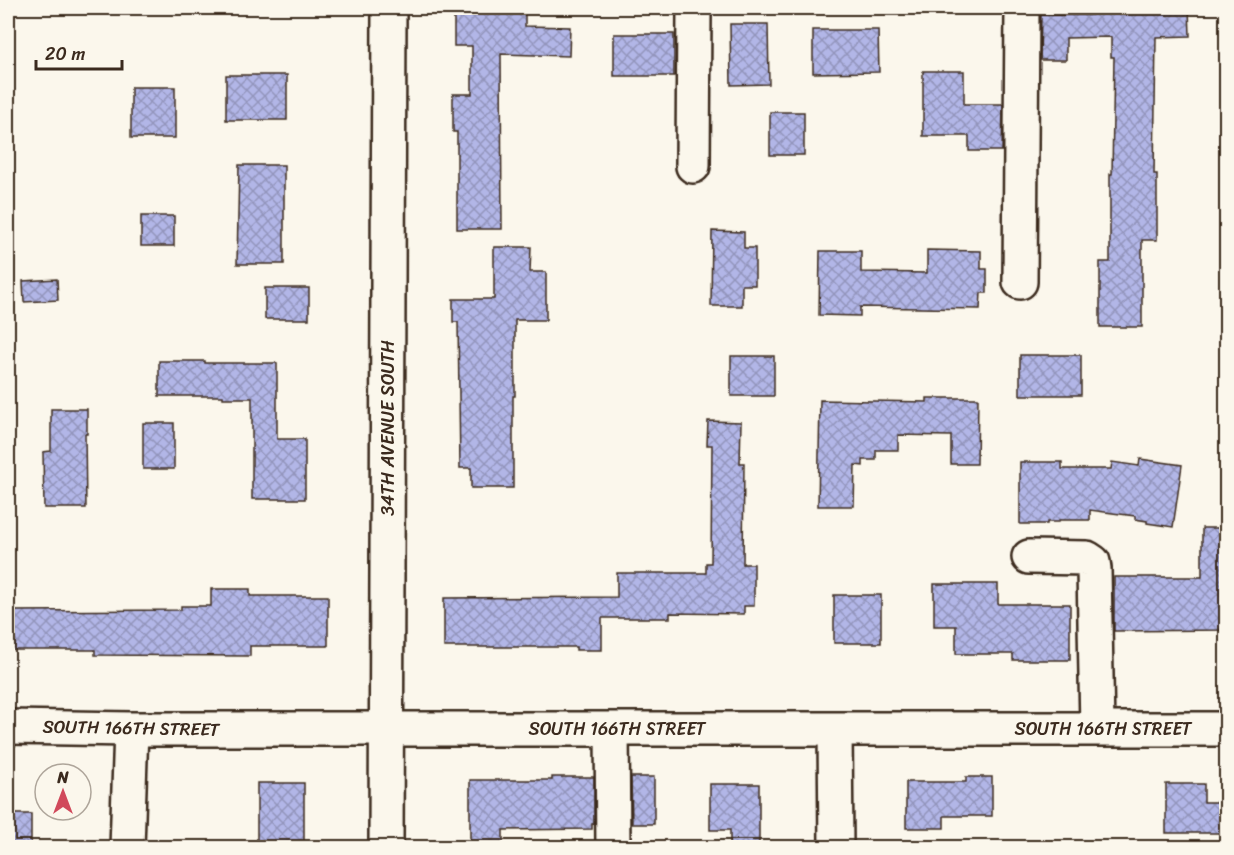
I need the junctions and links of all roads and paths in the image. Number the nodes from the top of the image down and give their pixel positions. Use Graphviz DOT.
graph roads {
  1 [pos="389,8"];
  2 [pos="694,8"];
  3 [pos="1022,8"];
  4 [pos="693,166"];
  5 [pos="1020,282"];
  6 [pos="1029,556"];
  7 [pos="8,727"];
  8 [pos="130,729"];
  9 [pos="387,729"];
  10 [pos="612,729"];
  11 [pos="835,729"];
  12 [pos="1097,729"];
  13 [pos="1227,729"];
  14 [pos="126,848"];
  15 [pos="386,848"];
  16 [pos="613,848"];
  17 [pos="836,848"];
  1 -- 9 [label="street, 34TH AVENUE SOUTH"];
  2 -- 4 [label="street"];
  3 -- 5 [label="street"];
  6 -- 12 [label="street"];
  7 -- 8 [label="street, SOUTH 166TH STREET"];
  8 -- 9 [label="street, SOUTH 166TH STREET"];
  8 -- 14 [label="street"];
  9 -- 10 [label="street, SOUTH 166TH STREET"];
  9 -- 15 [label="street, 34TH AVENUE SOUTH"];
  10 -- 11 [label="street, SOUTH 166TH STREET"];
  10 -- 16 [label="street"];
  11 -- 12 [label="street, SOUTH 166TH STREET"];
  11 -- 17 [label="street"];
  12 -- 13 [label="street, SOUTH 166TH STREET"];
}
